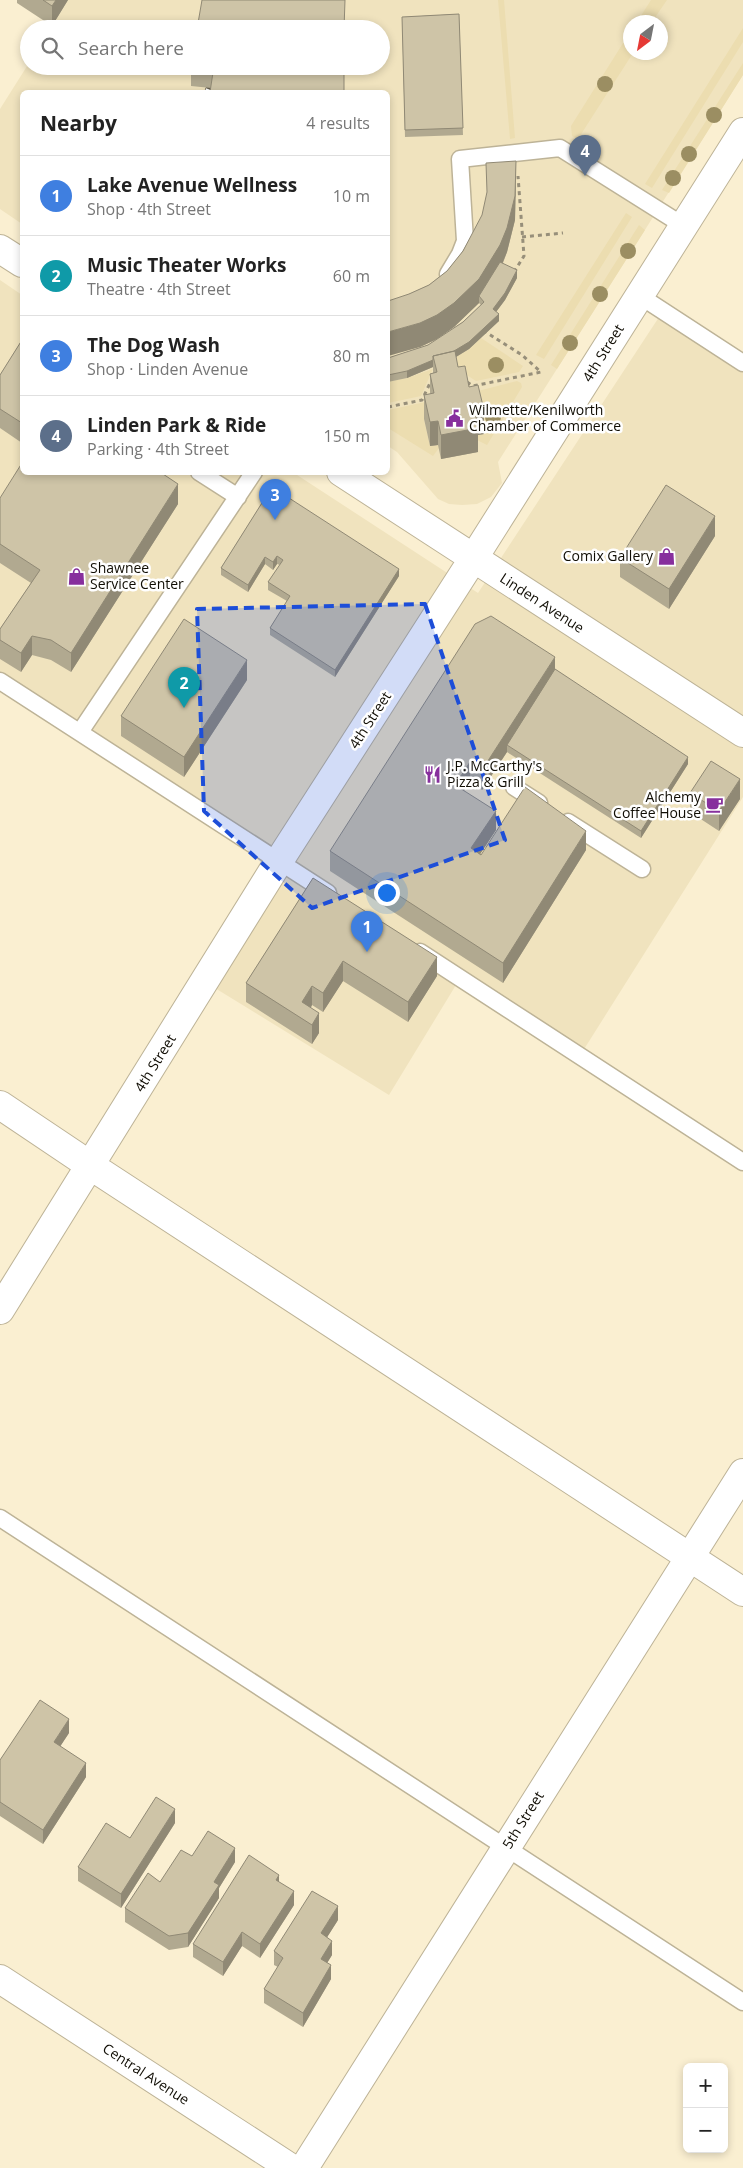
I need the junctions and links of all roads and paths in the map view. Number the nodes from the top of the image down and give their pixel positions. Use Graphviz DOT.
graph roads {
  1 [pos="743,132"];
  2 [pos="517,168"];
  3 [pos="684,226"];
  4 [pos="563,233"];
  5 [pos="522,237"];
  6 [pos="0,249"];
  7 [pos="20,262"];
  8 [pos="512,275"];
  9 [pos="436,288"];
  10 [pos="640,296"];
  11 [pos="479,328"];
  12 [pos="743,363"];
  13 [pos="461,377"];
  14 [pos="432,379"];
  15 [pos="390,407"];
  16 [pos="205,475"];
  17 [pos="252,475"];
  18 [pos="346,475"];
  19 [pos="238,497"];
  20 [pos="473,559"];
  21 [pos="0,681"];
  22 [pos="80,732"];
  23 [pos="743,733"];
  24 [pos="514,786"];
  25 [pos="279,861"];
  26 [pos="642,869"];
  27 [pos="340,901"];
  28 [pos="406,944"];
  29 [pos="0,1104"];
  30 [pos="743,1162"];
  31 [pos="91,1166"];
  32 [pos="0,1310"];
  33 [pos="743,1473"];
  34 [pos="0,1518"];
  35 [pos="690,1557"];
  36 [pos="743,1592"];
  37 [pos="507,1847"];
  38 [pos="0,1979"];
  39 [pos="743,2002"];
  40 [pos="291,2168"];
  41 [pos="304,2168"];
  1 -- 3 [label="street, 4th Street"];
  2 -- 5 [label="path"];
  3 -- 9 [label="lane"];
  3 -- 10 [label="street, 4th Street"];
  4 -- 5 [label="path"];
  5 -- 8 [label="path"];
  6 -- 7 [label="street"];
  10 -- 12 [label="lane"];
  10 -- 20 [label="street, 4th Street"];
  11 -- 13 [label="path"];
  14 -- 15 [label="path"];
  16 -- 19 [label="lane"];
  17 -- 19 [label="lane"];
  18 -- 20 [label="street, Linden Avenue"];
  19 -- 22 [label="lane"];
  20 -- 23 [label="street, Linden Avenue"];
  20 -- 25 [label="street, 4th Street"];
  21 -- 22 [label="lane"];
  22 -- 25 [label="lane"];
  24 -- 26 [label="lane"];
  25 -- 27 [label="lane"];
  25 -- 31 [label="street, 4th Street"];
  28 -- 30 [label="lane"];
  29 -- 31 [label="street"];
  31 -- 32 [label="street, 4th Street"];
  31 -- 35 [label="street"];
  33 -- 35 [label="street, 5th Street"];
  34 -- 37 [label="lane"];
  35 -- 36 [label="street"];
  35 -- 37 [label="street, 5th Street"];
  37 -- 39 [label="lane"];
  37 -- 41 [label="street, 5th Street"];
  38 -- 40 [label="street, Central Avenue"];
}
